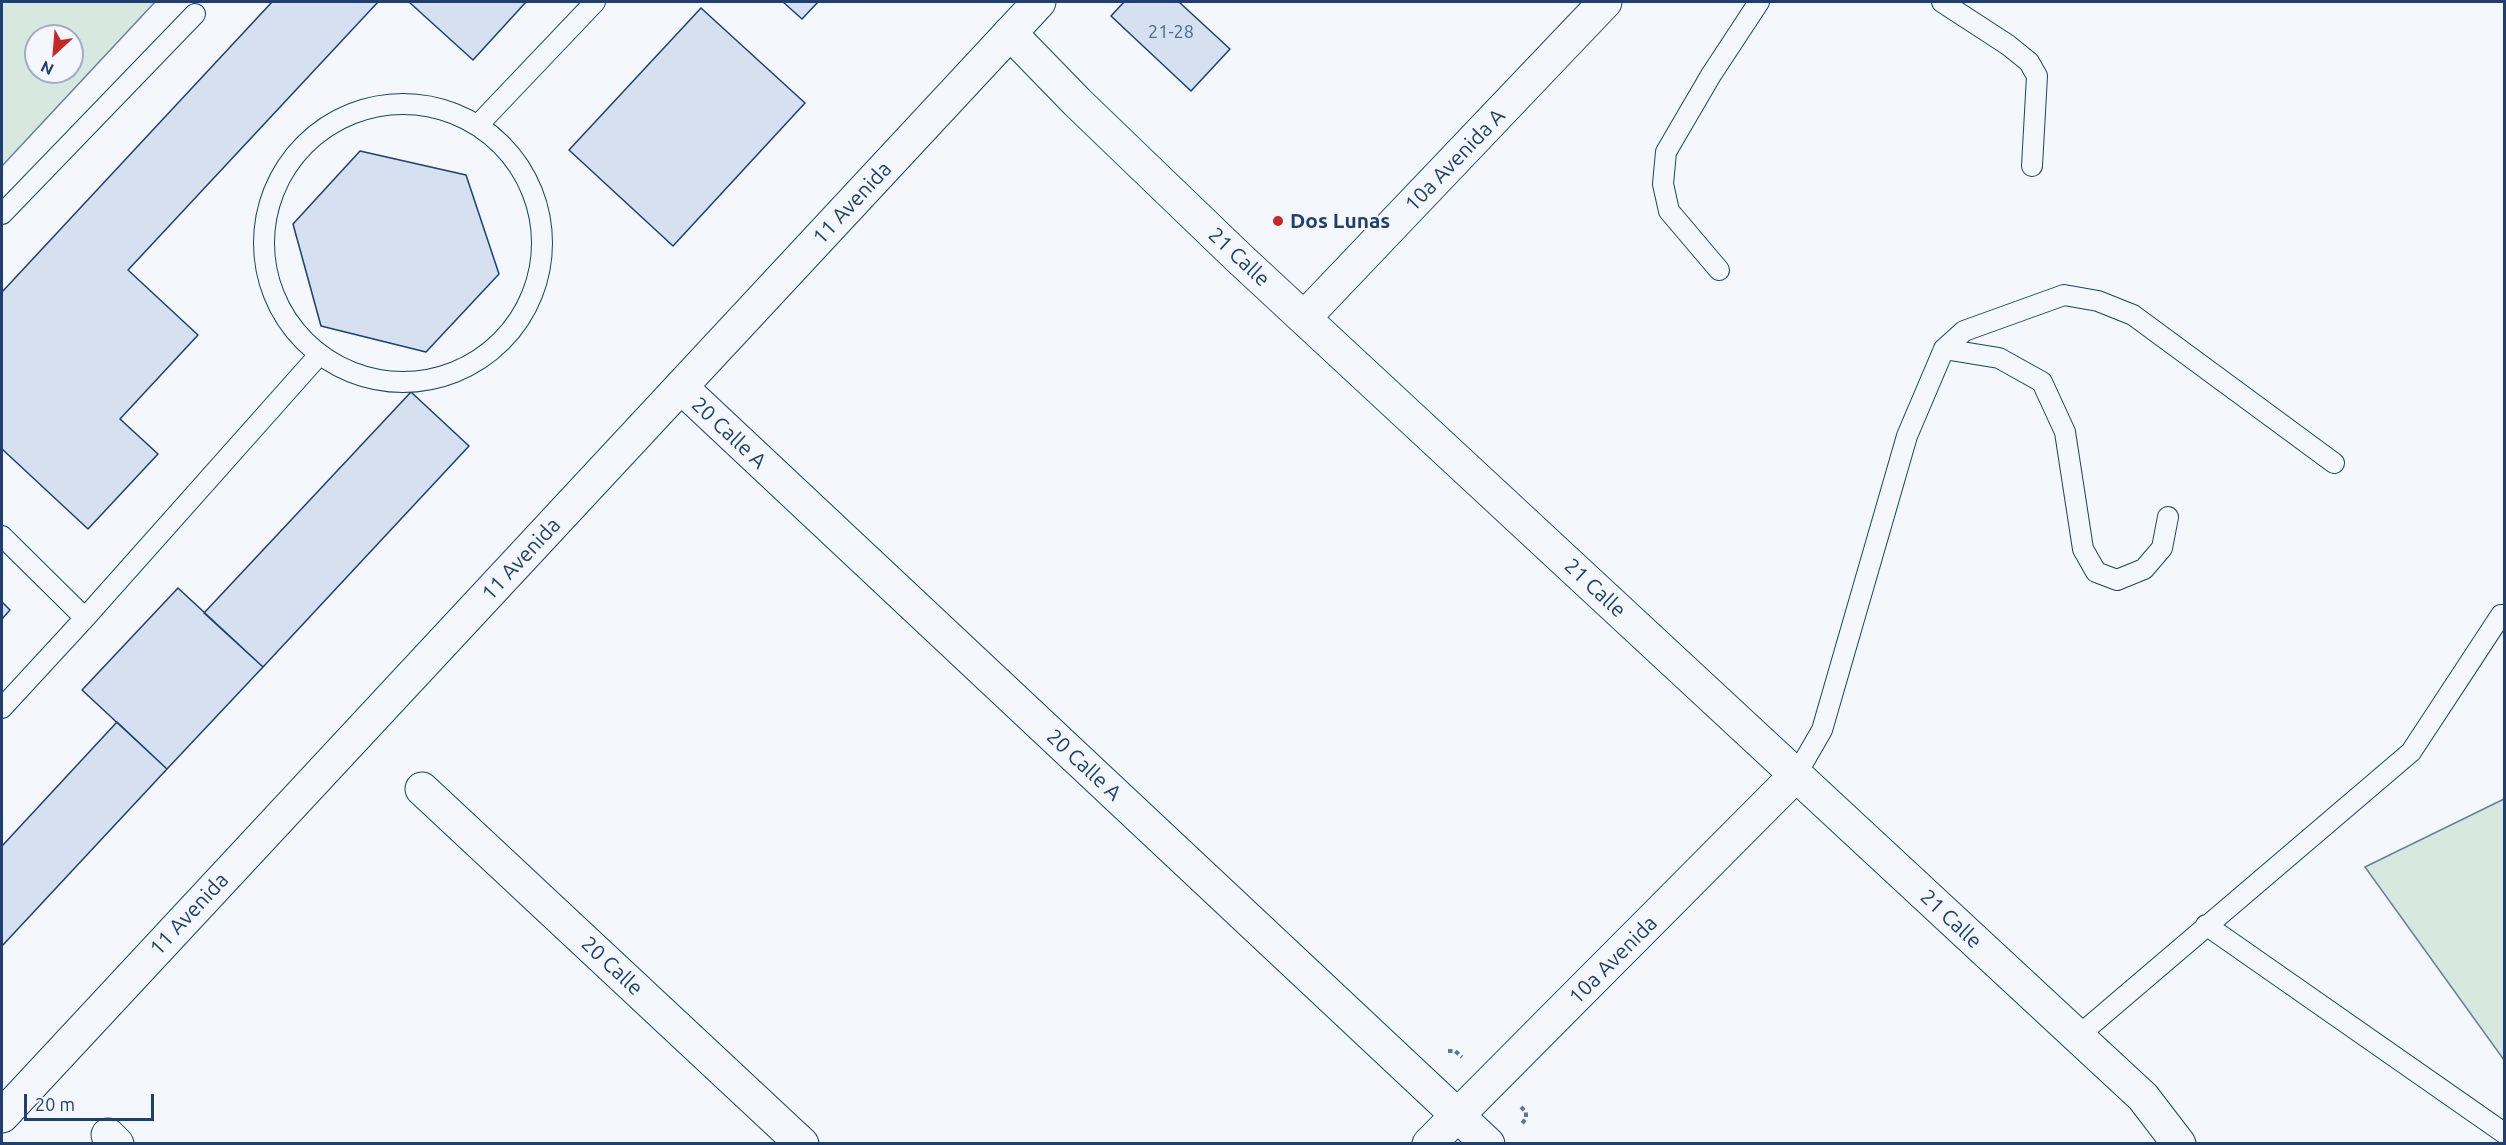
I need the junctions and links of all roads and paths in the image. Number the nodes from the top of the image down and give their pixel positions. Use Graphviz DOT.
graph roads {
  1 [pos="595,2"];
  2 [pos="1040,2"];
  3 [pos="1605,2"];
  4 [pos="1759,2"];
  5 [pos="1942,2"];
  6 [pos="195,14"];
  7 [pos="1010,33"];
  8 [pos="478,125"];
  9 [pos="2032,166"];
  10 [pos="2,214"];
  11 [pos="1719,270"];
  12 [pos="1304,318"];
  13 [pos="1944,349"];
  14 [pos="319,355"];
  15 [pos="681,387"];
  16 [pos="2334,463"];
  17 [pos="2168,517"];
  18 [pos="2,536"];
  19 [pos="2505,615"];
  20 [pos="85,618"];
  21 [pos="2,708"];
  22 [pos="1796,775"];
  23 [pos="422,789"];
  24 [pos="2206,925"];
  25 [pos="2078,1036"];
  26 [pos="1456,1115"];
  27 [pos="2,1116"];
  28 [pos="2505,1133"];
  29 [pos="802,1143"];
  30 [pos="1429,1143"];
  31 [pos="1488,1143"];
  32 [pos="2179,1143"];
  1 -- 8 [label="lane"];
  2 -- 7 [label="street, 11 Avenida"];
  3 -- 12 [label="street, 10a Avenida A"];
  4 -- 11 [label="lane"];
  5 -- 9 [label="lane"];
  6 -- 10 [label="lane"];
  7 -- 12 [label="street, 21 Calle"];
  7 -- 15 [label="street, 11 Avenida"];
  8 -- 14 [label="lane"];
  8 -- 14 [label="lane"];
  12 -- 22 [label="street, 21 Calle"];
  13 -- 16 [label="lane"];
  13 -- 17 [label="lane"];
  13 -- 22 [label="lane"];
  14 -- 20 [label="lane"];
  15 -- 26 [label="street, 20 Calle A"];
  15 -- 27 [label="street, 11 Avenida"];
  18 -- 20 [label="lane"];
  19 -- 24 [label="lane"];
  20 -- 21 [label="lane"];
  22 -- 25 [label="street, 21 Calle"];
  22 -- 26 [label="street, 10a Avenida"];
  23 -- 29 [label="street, 20 Calle"];
  24 -- 25 [label="lane"];
  24 -- 28 [label="lane"];
  25 -- 32 [label="street, 21 Calle"];
  26 -- 30 [label="street, 10a Avenida"];
  26 -- 31 [label="street, 20 Calle A"];
}
